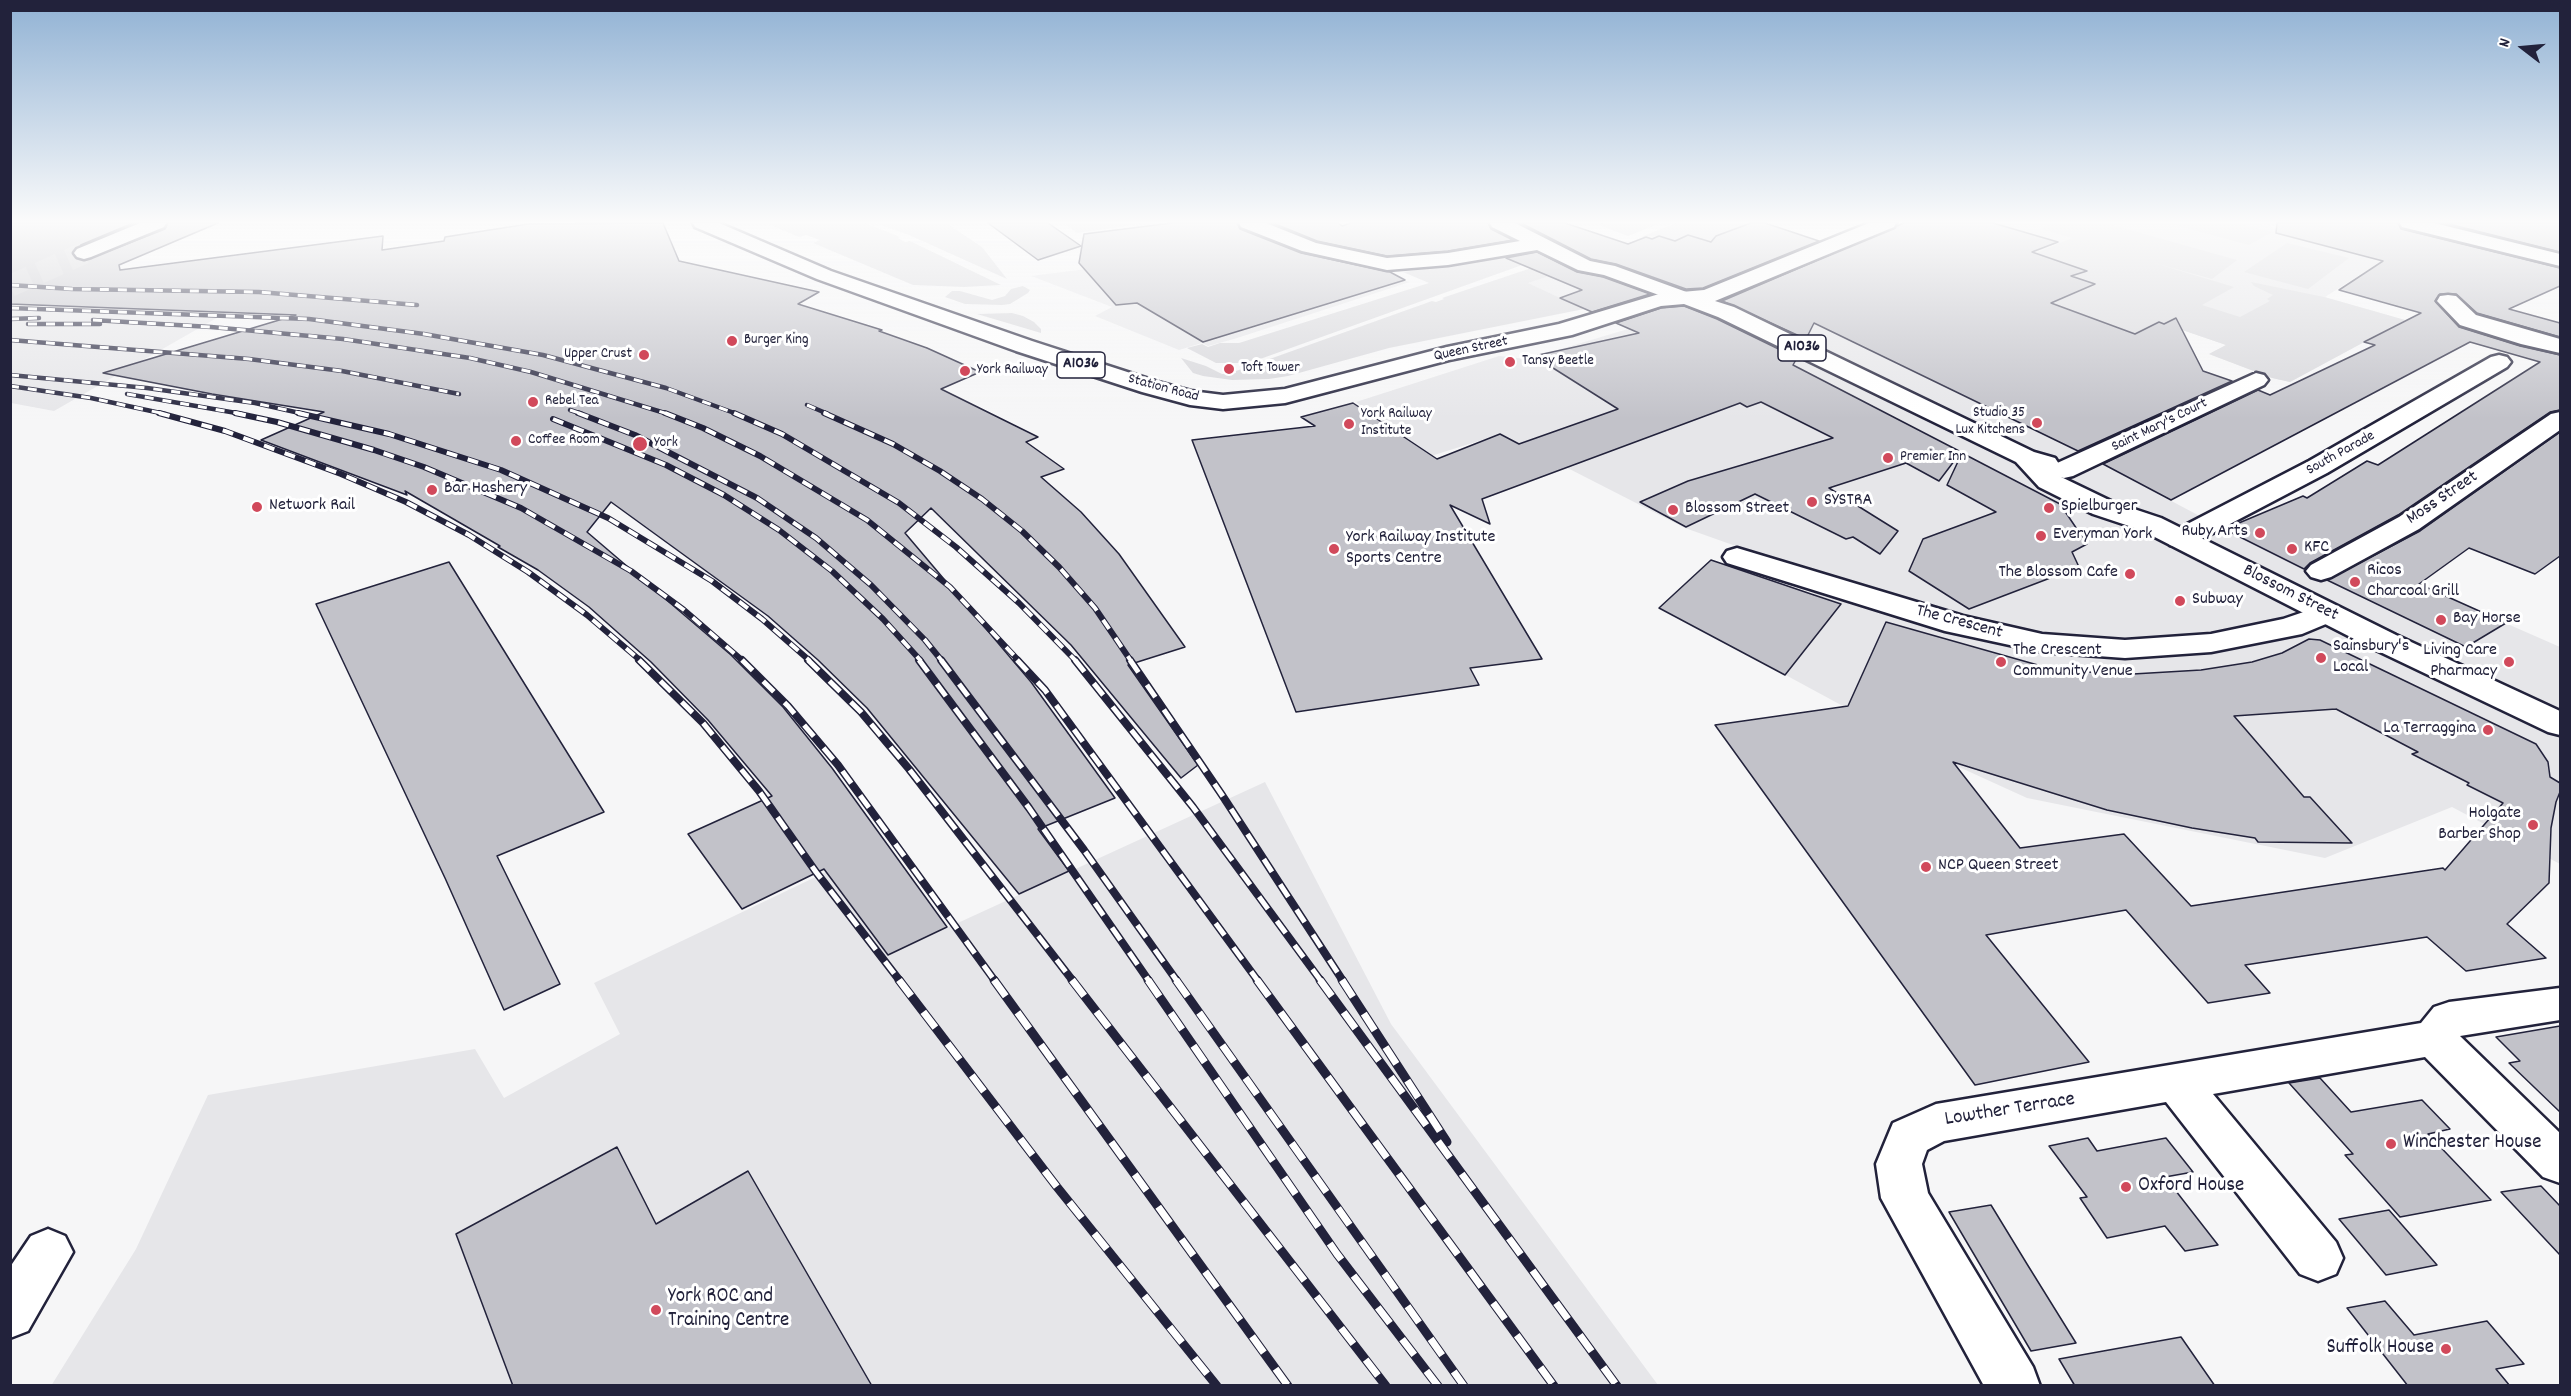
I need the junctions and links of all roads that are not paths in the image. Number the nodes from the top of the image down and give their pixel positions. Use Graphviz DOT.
graph roads {
  1 [pos="862,288"];
  2 [pos="1658,288"];
  3 [pos="1729,288"];
  4 [pos="1685,298"];
  5 [pos="2448,301"];
  6 [pos="2560,346"];
  7 [pos="2499,362"];
  8 [pos="2256,380"];
  9 [pos="1256,400"];
  10 [pos="2560,419"];
  11 [pos="2025,457"];
  12 [pos="2064,470"];
  13 [pos="2151,524"];
  14 [pos="2181,539"];
  15 [pos="1737,557"];
  16 [pos="2321,571"];
  17 [pos="2327,613"];
  18 [pos="2560,724"];
  19 [pos="2560,1004"];
  20 [pos="2434,1038"];
  21 [pos="2176,1083"];
  22 [pos="2560,1163"];
  23 [pos="48,1252"];
  24 [pos="2318,1258"];
  25 [pos="10,1314"];
  26 [pos="2014,1386"];
  1 -- 9 [label="street, Station Road / A1036"];
  2 -- 4 [label="street, Blossom Street"];
  3 -- 4 [label="street, A1036"];
  4 -- 9 [label="street, Queen Street / A1036"];
  4 -- 11 [label="street, Blossom Street / A1036"];
  5 -- 6 [label="street"];
  7 -- 14 [label="street, South Parade"];
  8 -- 12 [label="street, Saint Mary's Court"];
  10 -- 16 [label="street, Moss Street"];
  11 -- 12 [label="street, Blossom Street / A1036"];
  11 -- 13 [label="street, Blossom Street / A1036"];
  12 -- 13 [label="street, Blossom Street / A1036"];
  13 -- 14 [label="street, Blossom Street / A1036"];
  14 -- 17 [label="street, Blossom Street / A1036"];
  15 -- 17 [label="street, The Crescent"];
  17 -- 18 [label="street, Blossom Street / A1036"];
  19 -- 20 [label="street"];
  20 -- 21 [label="street, Lowther Terrace"];
  20 -- 22 [label="street"];
  21 -- 24 [label="street"];
  21 -- 26 [label="street, Lowther Terrace"];
  23 -- 25 [label="street"];
}
